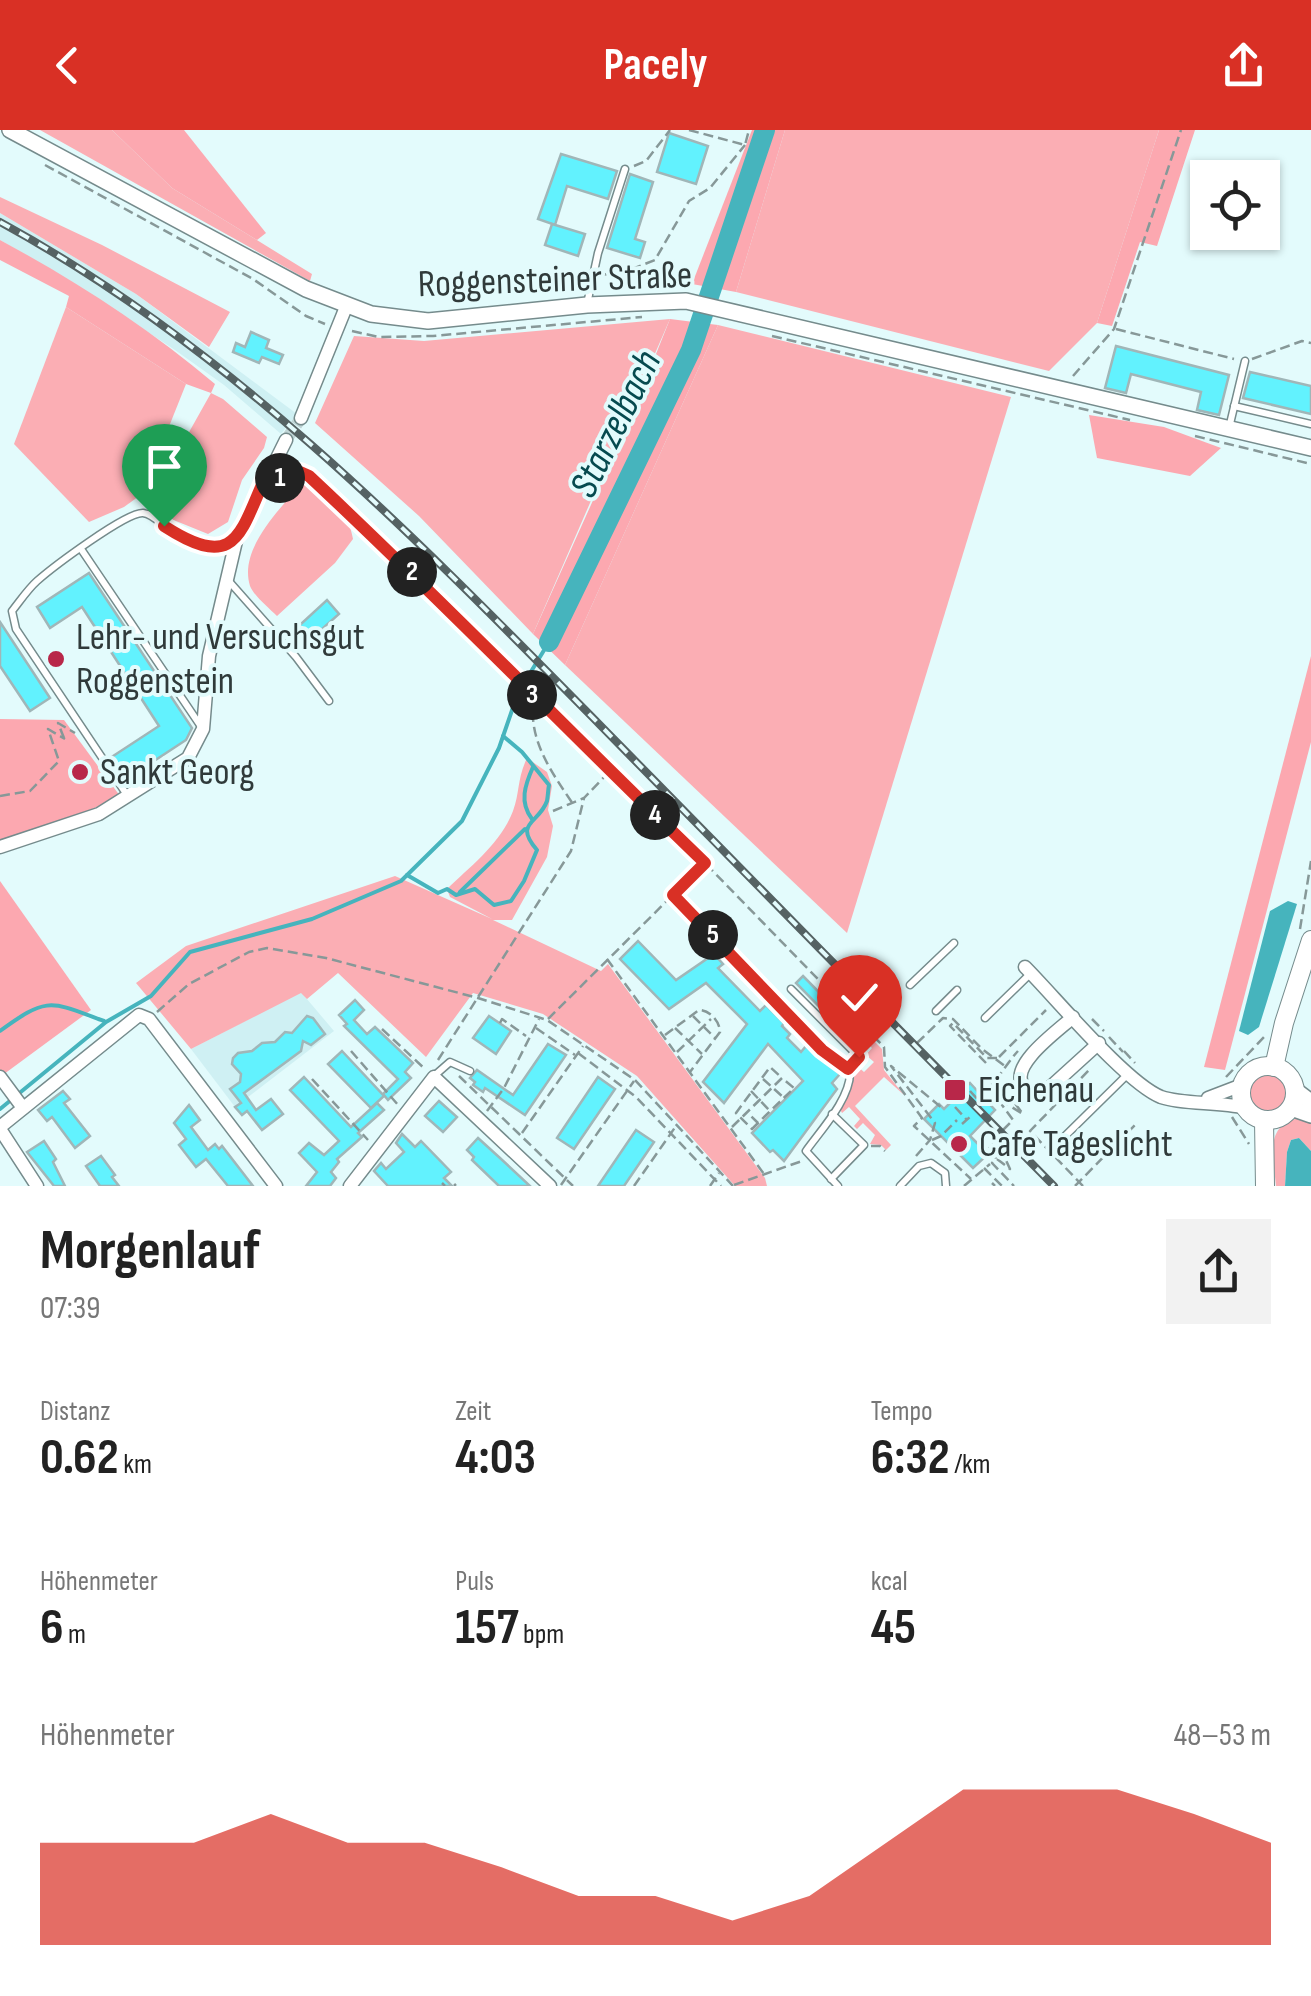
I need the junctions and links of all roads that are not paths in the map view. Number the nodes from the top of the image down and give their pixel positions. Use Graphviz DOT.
graph roads {
  1 [pos="10,130"];
  2 [pos="626,169"];
  3 [pos="587,305"];
  4 [pos="346,307"];
  5 [pos="1244,362"];
  6 [pos="1234,406"];
  7 [pos="301,418"];
  8 [pos="1311,424"];
  9 [pos="1228,429"];
  10 [pos="286,440"];
  11 [pos="1311,448"];
  12 [pos="236,542"];
  13 [pos="81,549"];
  14 [pos="226,578"];
  15 [pos="328,701"];
  16 [pos="203,729"];
  17 [pos="129,798"];
  18 [pos="0,846"];
  19 [pos="1311,940"];
  20 [pos="954,943"];
  21 [pos="723,946"];
  22 [pos="1028,970"];
  23 [pos="910,985"];
  24 [pos="791,989"];
  25 [pos="957,990"];
  26 [pos="936,1011"];
  27 [pos="814,1013"];
  28 [pos="1073,1016"];
  29 [pos="985,1018"];
  30 [pos="801,1026"];
  31 [pos="1099,1044"];
  32 [pos="1274,1067"];
  33 [pos="848,1069"];
  34 [pos="1134,1070"];
  35 [pos="470,1071"];
  36 [pos="436,1074"];
  37 [pos="0,1077"];
  38 [pos="1242,1086"];
  39 [pos="1293,1099"];
  40 [pos="17,1100"];
  41 [pos="1201,1100"];
  42 [pos="1311,1102"];
  43 [pos="1246,1108"];
  44 [pos="832,1114"];
  45 [pos="1311,1115"];
  46 [pos="1264,1120"];
  47 [pos="0,1128"];
  48 [pos="1063,1138"];
  49 [pos="831,1178"];
  50 [pos="37,1186"];
  51 [pos="276,1186"];
  52 [pos="350,1186"];
  53 [pos="550,1186"];
  54 [pos="838,1186"];
  55 [pos="900,1186"];
  56 [pos="946,1186"];
  57 [pos="1265,1186"];
  1 -- 4 [label="street, Roggensteiner Straße"];
  2 -- 3 [label="lane"];
  3 -- 4 [label="street, Roggensteiner Straße"];
  3 -- 9 [label="street, Roggensteiner Straße"];
  4 -- 7 [label="street"];
  5 -- 6 [label="lane"];
  6 -- 8 [label="lane"];
  6 -- 9 [label="lane"];
  9 -- 11 [label="street, Roggensteiner Straße"];
  10 -- 12 [label="street"];
  12 -- 13 [label="lane"];
  12 -- 14 [label="street"];
  13 -- 16 [label="lane"];
  13 -- 17 [label="lane"];
  14 -- 15 [label="lane"];
  14 -- 16 [label="street"];
  16 -- 17 [label="street"];
  17 -- 18 [label="street"];
  19 -- 32 [label="main road"];
  20 -- 23 [label="lane"];
  21 -- 30 [label="lane"];
  22 -- 28 [label="street"];
  22 -- 29 [label="lane"];
  24 -- 27 [label="lane"];
  25 -- 26 [label="lane"];
  27 -- 30 [label="lane"];
  27 -- 33 [label="lane"];
  28 -- 31 [label="street"];
  28 -- 31 [label="street"];
  30 -- 33 [label="lane"];
  31 -- 34 [label="street"];
  32 -- 38 [label="main road"];
  32 -- 39 [label="main road"];
  33 -- 44 [label="lane"];
  34 -- 41 [label="street"];
  34 -- 48 [label="lane"];
  35 -- 36 [label="lane"];
  36 -- 52 [label="street"];
  36 -- 53 [label="street"];
  37 -- 40 [label="street"];
  38 -- 41 [label="street"];
  38 -- 43 [label="main road"];
  39 -- 42 [label="street"];
  39 -- 45 [label="street"];
  39 -- 46 [label="main road"];
  40 -- 47 [label="street"];
  40 -- 51 [label="street"];
  41 -- 43 [label="street"];
  43 -- 46 [label="main road"];
  44 -- 49 [label="lane"];
  44 -- 49 [label="lane"];
  46 -- 57 [label="main road"];
  47 -- 50 [label="street"];
  49 -- 54 [label="lane"];
  55 -- 56 [label="lane"];
}
